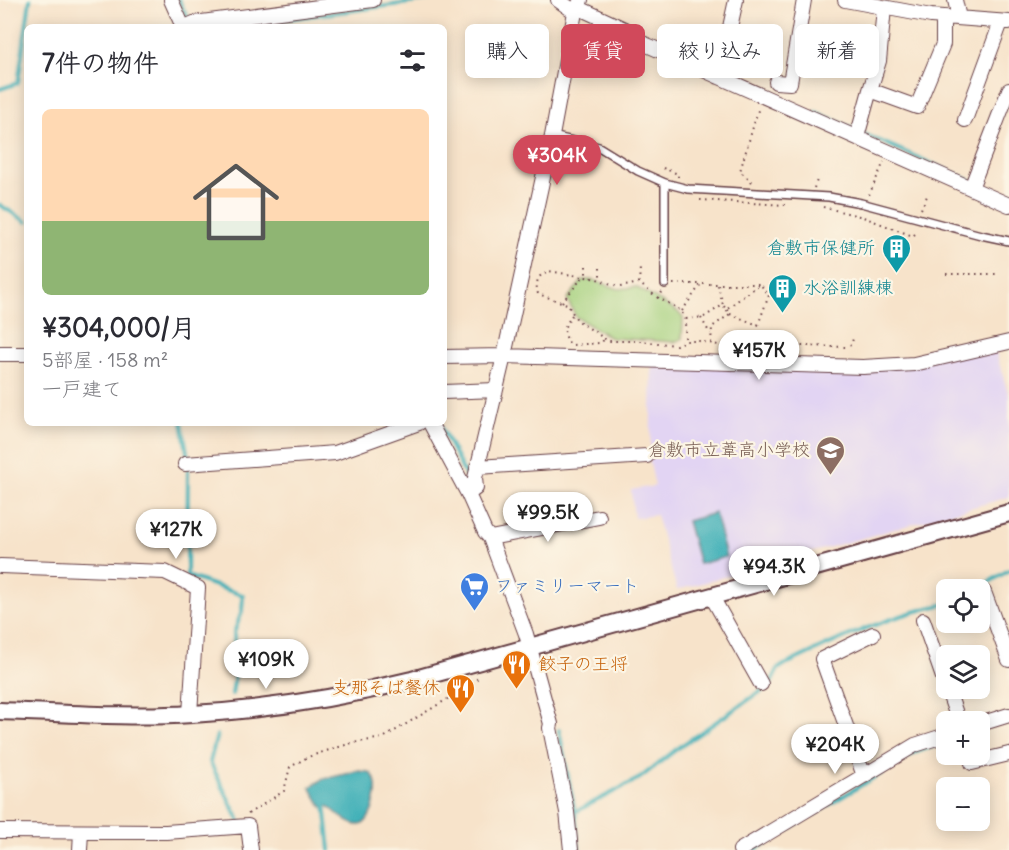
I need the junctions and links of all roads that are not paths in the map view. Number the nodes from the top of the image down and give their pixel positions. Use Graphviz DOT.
graph roads {
  1 [pos="171,0"];
  2 [pos="373,0"];
  3 [pos="558,0"];
  4 [pos="736,0"];
  5 [pos="804,0"];
  6 [pos="845,0"];
  7 [pos="956,0"];
  8 [pos="296,5"];
  9 [pos="578,6"];
  10 [pos="884,8"];
  11 [pos="943,17"];
  12 [pos="959,18"];
  13 [pos="1005,22"];
  14 [pos="187,24"];
  15 [pos="198,24"];
  16 [pos="731,24"];
  17 [pos="657,48"];
  18 [pos="729,78"];
  19 [pos="776,82"];
  20 [pos="870,90"];
  21 [pos="1009,90"];
  22 [pos="965,120"];
  23 [pos="858,133"];
  24 [pos="552,136"];
  25 [pos="665,183"];
  26 [pos="973,184"];
  27 [pos="1009,205"];
  28 [pos="1009,241"];
  29 [pos="665,284"];
  30 [pos="1009,342"];
  31 [pos="0,354"];
  32 [pos="24,354"];
  33 [pos="504,356"];
  34 [pos="447,357"];
  35 [pos="496,390"];
  36 [pos="447,392"];
  37 [pos="411,426"];
  38 [pos="432,426"];
  39 [pos="647,456"];
  40 [pos="185,464"];
  41 [pos="477,467"];
  42 [pos="471,492"];
  43 [pos="1009,513"];
  44 [pos="599,517"];
  45 [pos="490,538"];
  46 [pos="0,566"];
  47 [pos="712,597"];
  48 [pos="990,608"];
  49 [pos="923,620"];
  50 [pos="873,634"];
  51 [pos="529,646"];
  52 [pos="936,656"];
  53 [pos="1009,660"];
  54 [pos="761,684"];
  55 [pos="0,711"];
  56 [pos="190,714"];
  57 [pos="1009,715"];
  58 [pos="990,721"];
  59 [pos="936,739"];
  60 [pos="1009,754"];
  61 [pos="990,758"];
  62 [pos="864,776"];
  63 [pos="0,831"];
  64 [pos="81,832"];
  65 [pos="81,850"];
  66 [pos="251,850"];
  67 [pos="572,850"];
  68 [pos="740,850"];
  1 -- 14 [label="street"];
  2 -- 8 [label="street"];
  3 -- 9 [label="street"];
  4 -- 16 [label="street"];
  5 -- 19 [label="street"];
  6 -- 10 [label="street"];
  7 -- 12 [label="street"];
  8 -- 15 [label="street"];
  9 -- 17 [label="street"];
  9 -- 24 [label="street"];
  10 -- 11 [label="street"];
  10 -- 20 [label="street"];
  11 -- 12 [label="street"];
  11 -- 20 [label="street"];
  12 -- 13 [label="street"];
  13 -- 22 [label="street"];
  18 -- 23 [label="street"];
  20 -- 23 [label="street"];
  21 -- 26 [label="street"];
  23 -- 26 [label="street"];
  24 -- 25 [label="lane"];
  24 -- 33 [label="street"];
  25 -- 28 [label="lane"];
  25 -- 29 [label="lane"];
  26 -- 27 [label="street"];
  30 -- 33 [label="street"];
  31 -- 32 [label="street"];
  33 -- 34 [label="street"];
  33 -- 35 [label="street"];
  35 -- 36 [label="street"];
  35 -- 41 [label="street"];
  37 -- 40 [label="street"];
  38 -- 42 [label="street"];
  39 -- 41 [label="street"];
  41 -- 42 [label="street"];
  42 -- 45 [label="street"];
  43 -- 47 [label="street"];
  44 -- 45 [label="street"];
  45 -- 51 [label="street"];
  46 -- 56 [label="street"];
  47 -- 51 [label="street"];
  47 -- 54 [label="street"];
  48 -- 53 [label="street"];
  49 -- 52 [label="street"];
  50 -- 62 [label="street"];
  51 -- 56 [label="street"];
  51 -- 67 [label="street"];
  55 -- 56 [label="street"];
  57 -- 58 [label="street"];
  59 -- 62 [label="street"];
  60 -- 61 [label="street"];
  62 -- 68 [label="street"];
  63 -- 64 [label="street"];
  64 -- 65 [label="street"];
  64 -- 66 [label="street"];
}
